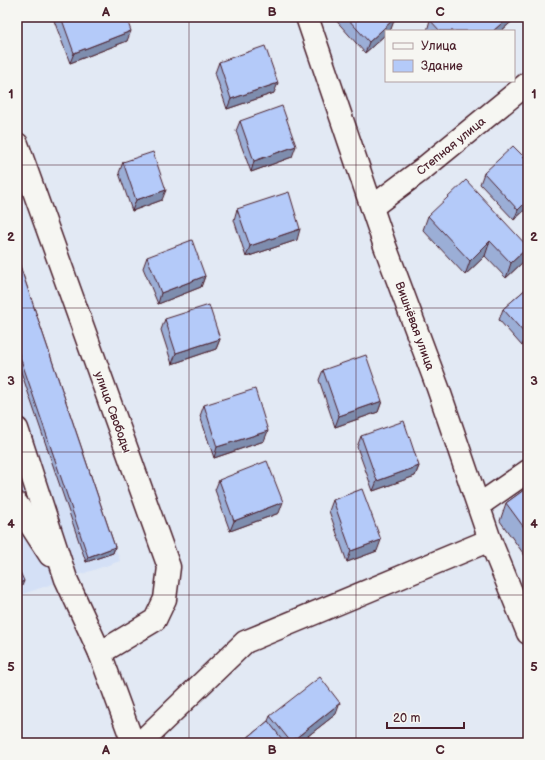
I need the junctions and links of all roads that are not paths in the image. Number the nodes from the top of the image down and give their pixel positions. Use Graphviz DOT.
graph roads {
  1 [pos="307,17"];
  2 [pos="528,83"];
  3 [pos="17,144"];
  4 [pos="372,207"];
  5 [pos="17,430"];
  6 [pos="528,471"];
  7 [pos="17,504"];
  8 [pos="479,505"];
  9 [pos="490,540"];
  10 [pos="66,579"];
  11 [pos="528,633"];
  12 [pos="100,653"];
  13 [pos="133,743"];
  14 [pos="140,743"];
  1 -- 4 [label="street, Вишнёвая улица"];
  2 -- 4 [label="street, Степная улица"];
  3 -- 12 [label="street, улица Свободы"];
  4 -- 8 [label="street, Вишнёвая улица"];
  5 -- 10 [label="street"];
  6 -- 8 [label="street"];
  7 -- 10 [label="street"];
  8 -- 9 [label="street, Вишнёвая улица"];
  9 -- 11 [label="street, Вишнёвая улица"];
  9 -- 14 [label="street"];
  10 -- 12 [label="street"];
  12 -- 13 [label="street"];
}
